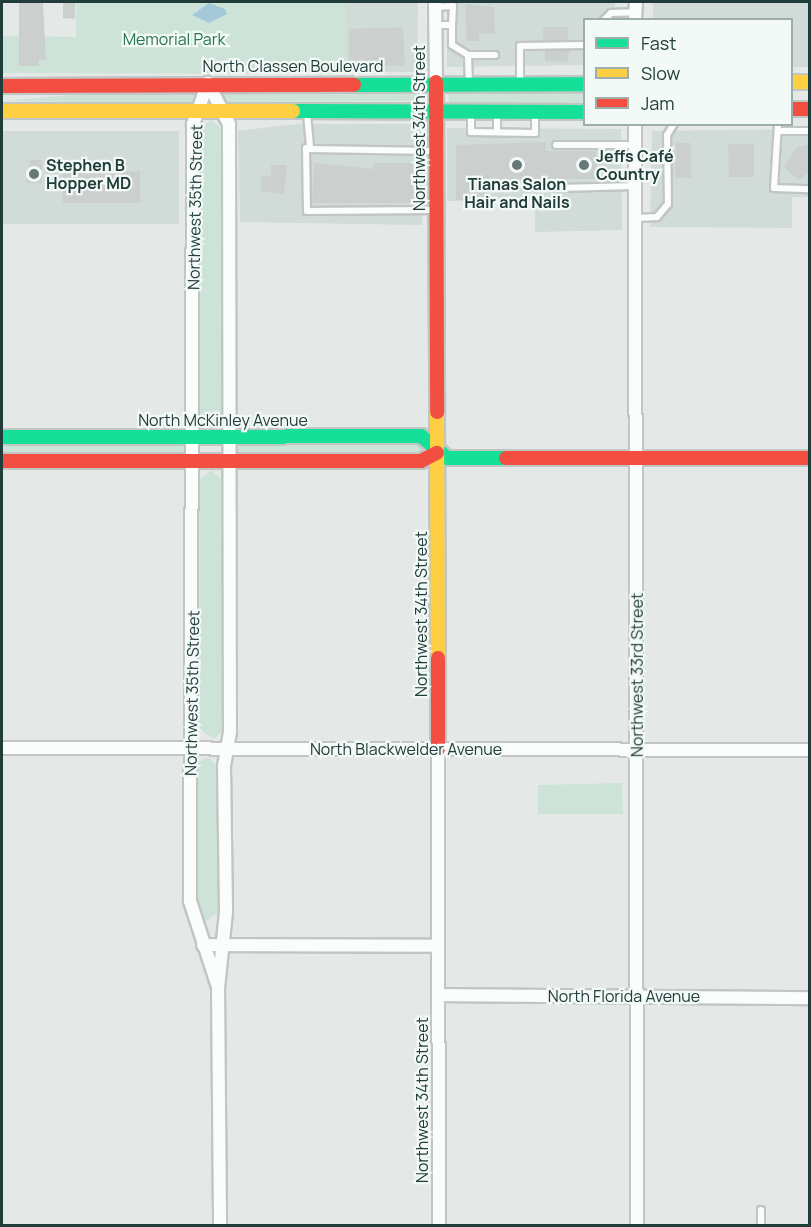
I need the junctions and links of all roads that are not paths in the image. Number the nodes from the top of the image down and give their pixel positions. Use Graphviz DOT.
graph roads {
  1 [pos="435,4"];
  2 [pos="635,11"];
  3 [pos="606,18"];
  4 [pos="452,25"];
  5 [pos="435,26"];
  6 [pos="583,45"];
  7 [pos="468,55"];
  8 [pos="495,55"];
  9 [pos="436,82"];
  10 [pos="793,82"];
  11 [pos="810,82"];
  12 [pos="208,83"];
  13 [pos="469,83"];
  14 [pos="520,83"];
  15 [pos="583,84"];
  16 [pos="2,86"];
  17 [pos="793,109"];
  18 [pos="810,109"];
  19 [pos="198,110"];
  20 [pos="223,110"];
  21 [pos="307,110"];
  22 [pos="2,111"];
  23 [pos="435,112"];
  24 [pos="471,112"];
  25 [pos="497,112"];
  26 [pos="535,112"];
  27 [pos="583,112"];
  28 [pos="635,126"];
  29 [pos="673,126"];
  30 [pos="778,128"];
  31 [pos="810,131"];
  32 [pos="497,132"];
  33 [pos="556,145"];
  34 [pos="635,145"];
  35 [pos="306,148"];
  36 [pos="436,151"];
  37 [pos="635,186"];
  38 [pos="560,188"];
  39 [pos="810,189"];
  40 [pos="436,210"];
  41 [pos="637,218"];
  42 [pos="194,436"];
  43 [pos="2,437"];
  44 [pos="228,437"];
  45 [pos="436,453"];
  46 [pos="637,458"];
  47 [pos="810,458"];
  48 [pos="194,461"];
  49 [pos="228,461"];
  50 [pos="2,462"];
  51 [pos="2,748"];
  52 [pos="192,748"];
  53 [pos="227,749"];
  54 [pos="438,749"];
  55 [pos="637,750"];
  56 [pos="810,750"];
  57 [pos="203,945"];
  58 [pos="222,945"];
  59 [pos="438,946"];
  60 [pos="218,988"];
  61 [pos="438,994"];
  62 [pos="637,996"];
  63 [pos="810,998"];
  64 [pos="761,1210"];
  65 [pos="220,1226"];
  66 [pos="439,1226"];
  67 [pos="637,1226"];
  68 [pos="761,1226"];
  1 -- 4 [label="lane"];
  1 -- 5 [label="street, Northwest 34th Street"];
  2 -- 3 [label="lane"];
  4 -- 5 [label="lane"];
  4 -- 7 [label="lane"];
  5 -- 9 [label="street, Northwest 34th Street"];
  6 -- 14 [label="lane"];
  7 -- 8 [label="lane"];
  7 -- 13 [label="lane"];
  9 -- 12 [label="street, North Classen Boulevard"];
  9 -- 13 [label="street, North Classen Boulevard"];
  9 -- 23 [label="street, Northwest 34th Street"];
  10 -- 11 [label="street"];
  12 -- 16 [label="street, North Classen Boulevard"];
  12 -- 19 [label="street, Northwest 35th Street"];
  12 -- 20 [label="street, Northwest 35th Street"];
  13 -- 14 [label="street, North Classen Boulevard"];
  14 -- 15 [label="street, North Classen Boulevard"];
  17 -- 18 [label="street"];
  19 -- 20 [label="street"];
  19 -- 22 [label="street"];
  19 -- 42 [label="street, Northwest 35th Street"];
  20 -- 21 [label="street"];
  20 -- 44 [label="street, Northwest 35th Street"];
  21 -- 23 [label="street"];
  21 -- 35 [label="lane"];
  23 -- 24 [label="street"];
  23 -- 36 [label="street, Northwest 34th Street"];
  24 -- 25 [label="street"];
  24 -- 32 [label="lane"];
  25 -- 26 [label="street"];
  25 -- 32 [label="lane"];
  26 -- 27 [label="street"];
  26 -- 32 [label="lane"];
  28 -- 34 [label="street, Northwest 33rd Street"];
  29 -- 41 [label="lane"];
  30 -- 31 [label="lane"];
  30 -- 39 [label="lane"];
  33 -- 34 [label="lane"];
  34 -- 37 [label="street, Northwest 33rd Street"];
  35 -- 36 [label="lane"];
  35 -- 40 [label="lane"];
  36 -- 40 [label="street, Northwest 34th Street"];
  37 -- 38 [label="lane"];
  37 -- 41 [label="street, Northwest 33rd Street"];
  40 -- 45 [label="street, Northwest 34th Street"];
  41 -- 46 [label="street, Northwest 33rd Street"];
  42 -- 43 [label="street, North McKinley Avenue"];
  42 -- 44 [label="street, North McKinley Avenue"];
  42 -- 48 [label="street, Northwest 35th Street"];
  44 -- 45 [label="street, North McKinley Avenue"];
  44 -- 49 [label="street, Northwest 35th Street"];
  45 -- 46 [label="street, North McKinley Avenue"];
  45 -- 49 [label="street, North McKinley Avenue"];
  45 -- 54 [label="street, Northwest 34th Street"];
  46 -- 47 [label="street, North McKinley Avenue"];
  46 -- 55 [label="street, Northwest 33rd Street"];
  48 -- 49 [label="street, North McKinley Avenue"];
  48 -- 50 [label="street, North McKinley Avenue"];
  48 -- 52 [label="street, Northwest 35th Street"];
  49 -- 53 [label="street, Northwest 35th Street"];
  51 -- 52 [label="street, North Blackwelder Avenue"];
  52 -- 53 [label="street, North Blackwelder Avenue"];
  52 -- 57 [label="street, Northwest 35th Street"];
  53 -- 54 [label="street, North Blackwelder Avenue"];
  53 -- 58 [label="street, Northwest 35th Street"];
  54 -- 55 [label="street, North Blackwelder Avenue"];
  54 -- 59 [label="street, Northwest 34th Street"];
  55 -- 56 [label="street, North Blackwelder Avenue"];
  55 -- 62 [label="street, Northwest 33rd Street"];
  57 -- 58 [label="street"];
  57 -- 60 [label="street, Northwest 35th Street"];
  58 -- 59 [label="street"];
  58 -- 60 [label="street, Northwest 35th Street"];
  59 -- 61 [label="street, Northwest 34th Street"];
  60 -- 65 [label="street, Northwest 35th Street"];
  61 -- 62 [label="street, North Florida Avenue"];
  61 -- 66 [label="street, Northwest 34th Street"];
  62 -- 63 [label="street, North Florida Avenue"];
  62 -- 67 [label="street, Northwest 33rd Street"];
  64 -- 68 [label="lane"];
}
